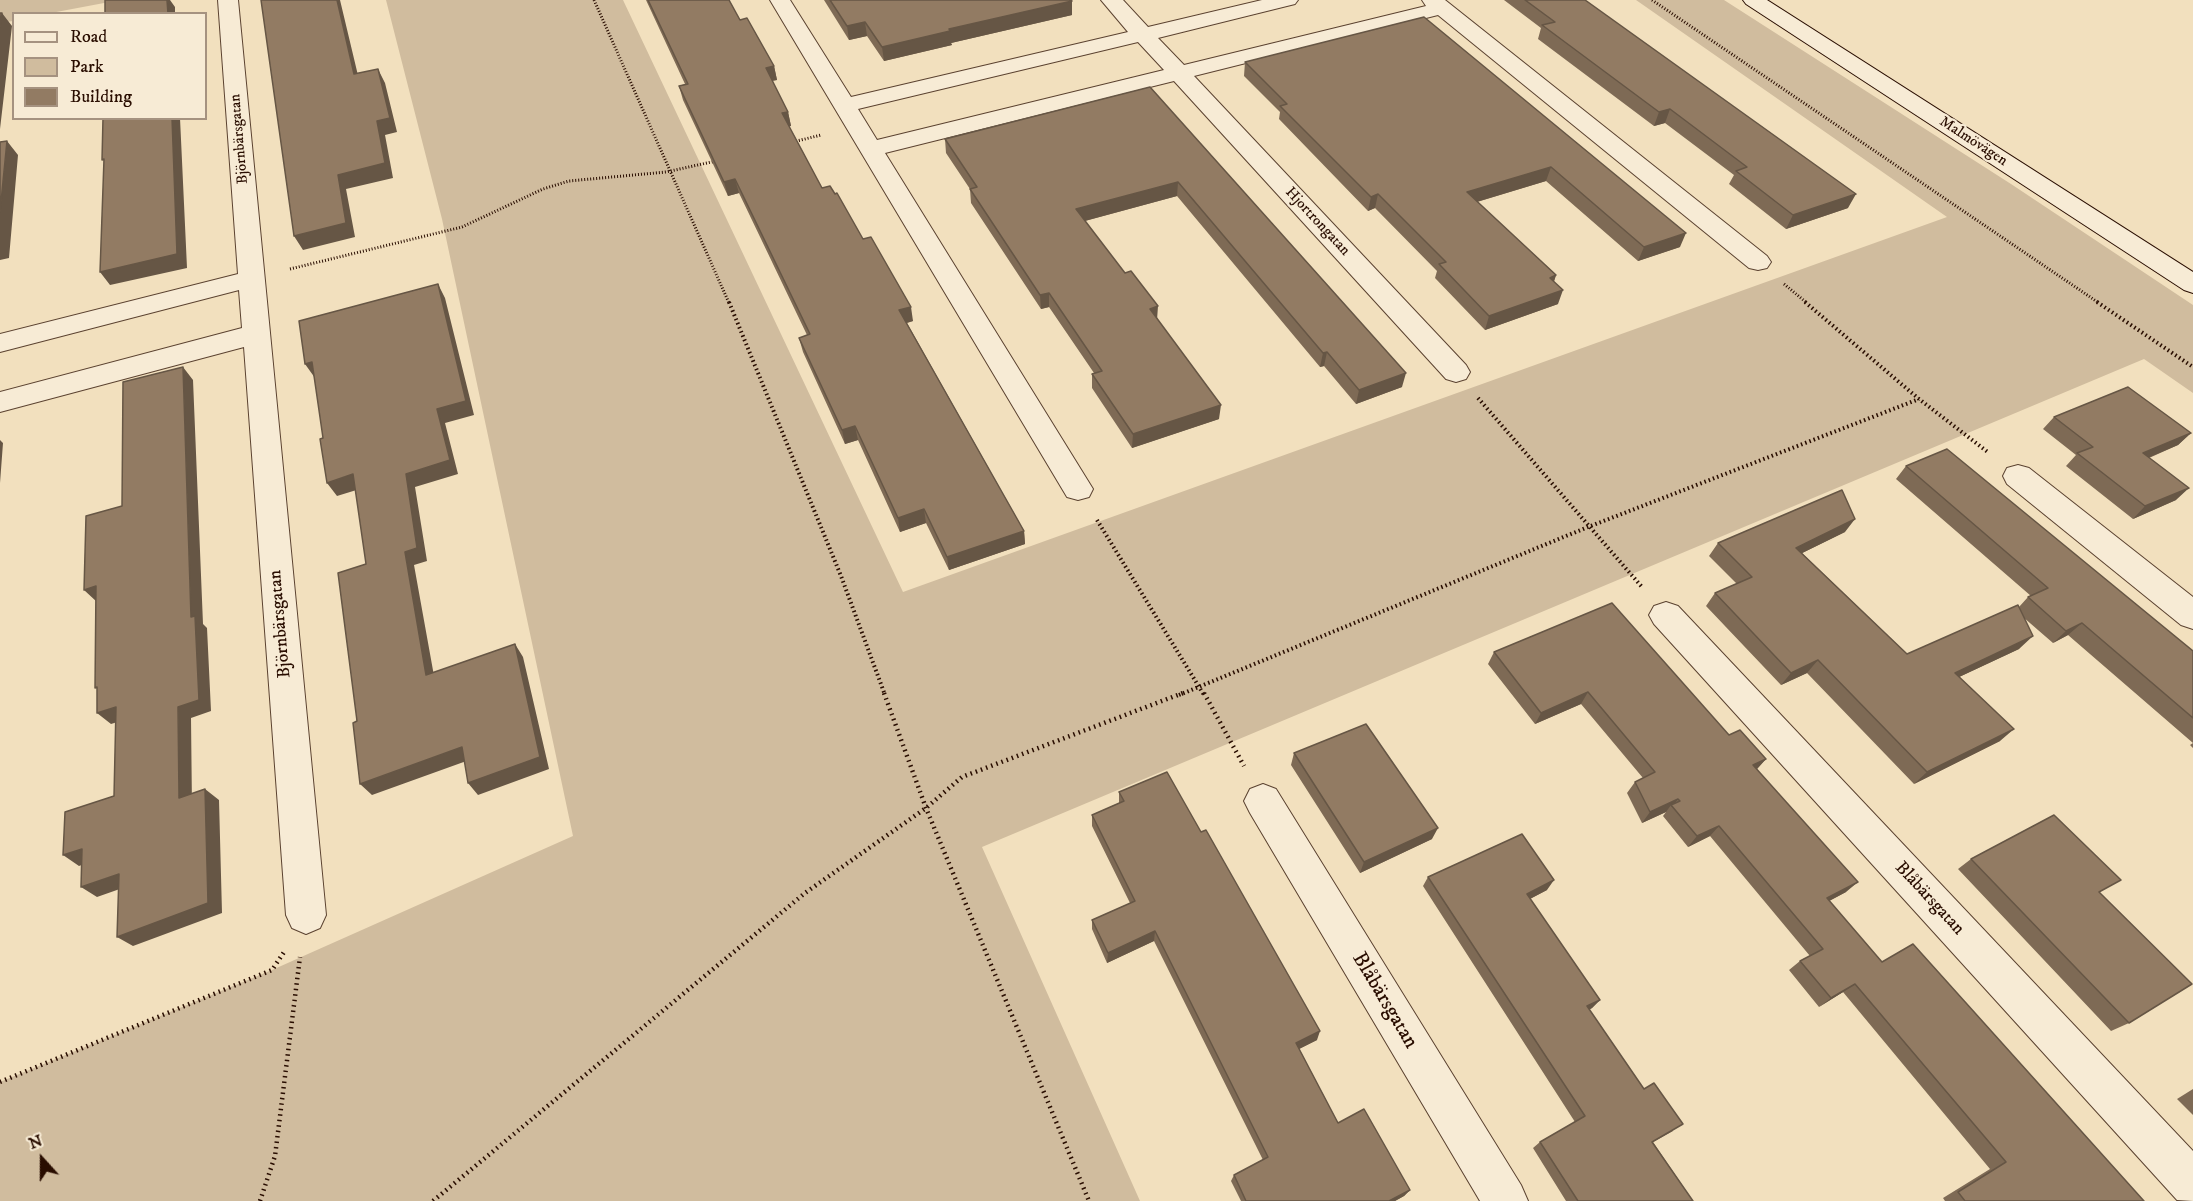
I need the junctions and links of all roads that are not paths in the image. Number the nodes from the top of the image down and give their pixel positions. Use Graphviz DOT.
graph roads {
  1 [pos="228,0"];
  2 [pos="780,0"];
  3 [pos="1111,0"];
  4 [pos="1288,0"];
  5 [pos="1753,0"];
  6 [pos="1437,4"];
  7 [pos="1143,34"];
  8 [pos="1179,73"];
  9 [pos="850,116"];
  10 [pos="870,149"];
  11 [pos="1758,262"];
  12 [pos="251,279"];
  13 [pos="2193,284"];
  14 [pos="256,333"];
  15 [pos="0,343"];
  16 [pos="1456,372"];
  17 [pos="0,402"];
  18 [pos="2018,476"];
  19 [pos="1078,489"];
  20 [pos="1666,615"];
  21 [pos="2193,616"];
  22 [pos="1263,801"];
  23 [pos="306,915"];
  24 [pos="2193,1184"];
  25 [pos="1504,1201"];
  1 -- 12 [label="street, Björnbärsgatan"];
  2 -- 9 [label="street"];
  3 -- 7 [label="street, Hjortrongatan"];
  4 -- 7 [label="street"];
  5 -- 13 [label="street, Malmövägen"];
  6 -- 8 [label="street"];
  6 -- 11 [label="street"];
  7 -- 8 [label="street, Hjortrongatan"];
  7 -- 9 [label="street"];
  8 -- 10 [label="street"];
  8 -- 16 [label="street, Hjortrongatan"];
  9 -- 10 [label="street"];
  10 -- 19 [label="street"];
  12 -- 14 [label="street, Björnbärsgatan"];
  12 -- 15 [label="street"];
  14 -- 17 [label="street"];
  14 -- 23 [label="street, Björnbärsgatan"];
  18 -- 21 [label="street"];
  20 -- 24 [label="street, Blåbärsgatan"];
  22 -- 25 [label="street, Blåbärsgatan"];
}
